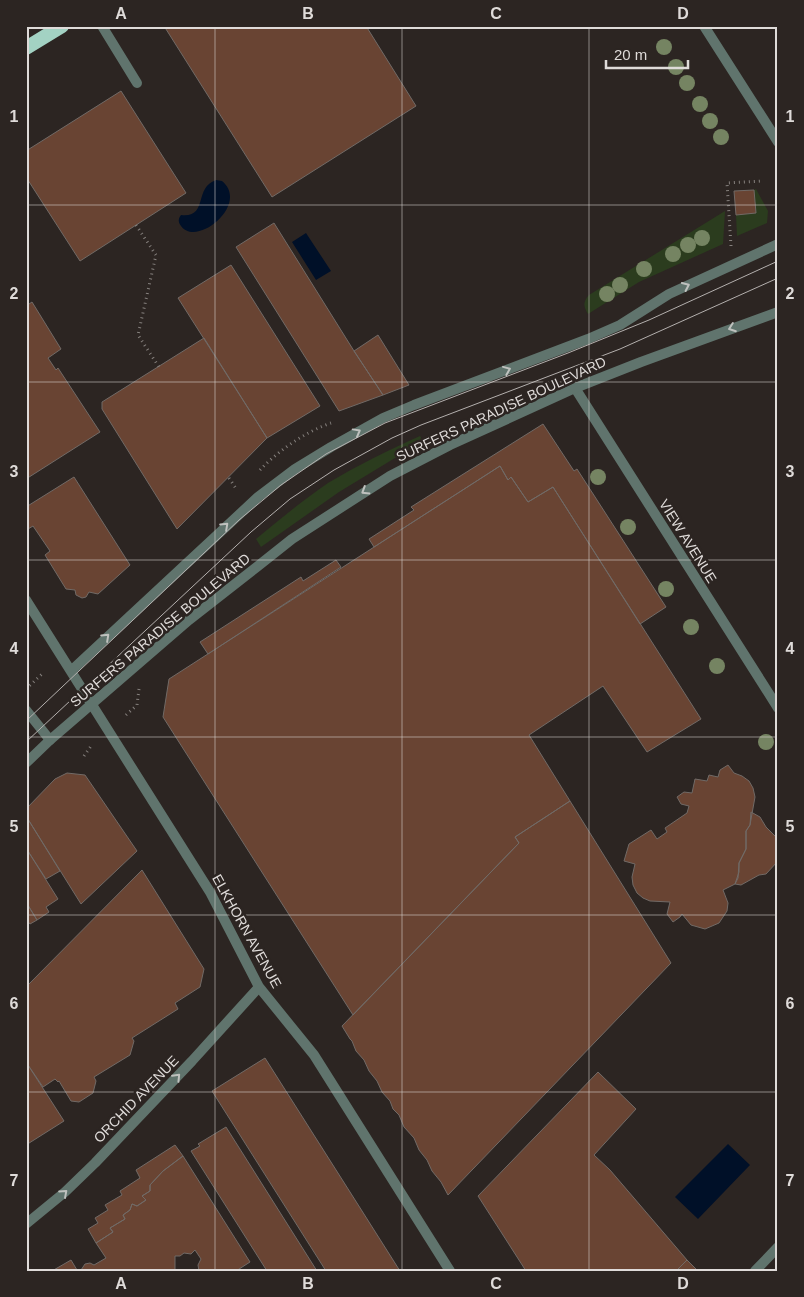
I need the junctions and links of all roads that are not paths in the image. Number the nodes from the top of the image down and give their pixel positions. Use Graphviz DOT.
graph roads {
  1 [pos="62,26"];
  2 [pos="102,26"];
  3 [pos="704,26"];
  4 [pos="26,48"];
  5 [pos="136,83"];
  6 [pos="778,142"];
  7 [pos="778,244"];
  8 [pos="778,312"];
  9 [pos="575,388"];
  10 [pos="26,600"];
  11 [pos="71,671"];
  12 [pos="92,704"];
  13 [pos="778,708"];
  14 [pos="26,710"];
  15 [pos="50,740"];
  16 [pos="26,763"];
  17 [pos="259,987"];
  18 [pos="26,1224"];
  19 [pos="778,1247"];
  20 [pos="450,1271"];
  21 [pos="756,1271"];
  1 -- 4 [label="highway"];
  2 -- 5 [label="street"];
  3 -- 6 [label="street"];
  11 -- 7 [label="street, SURFERS PARADISE BOULEVARD, one-way"];
  8 -- 9 [label="street, SURFERS PARADISE BOULEVARD, one-way"];
  9 -- 12 [label="street, SURFERS PARADISE BOULEVARD, one-way"];
  9 -- 13 [label="street, VIEW AVENUE"];
  10 -- 11 [label="street, ELKHORN AVENUE"];
  11 -- 12 [label="street, ELKHORN AVENUE"];
  12 -- 15 [label="street, SURFERS PARADISE BOULEVARD"];
  12 -- 17 [label="street, ELKHORN AVENUE"];
  14 -- 15 [label="street"];
  15 -- 16 [label="street, SURFERS PARADISE BOULEVARD"];
  18 -- 17 [label="street, ORCHID AVENUE, one-way"];
  17 -- 20 [label="street, ELKHORN AVENUE"];
  19 -- 21 [label="street"];
}
